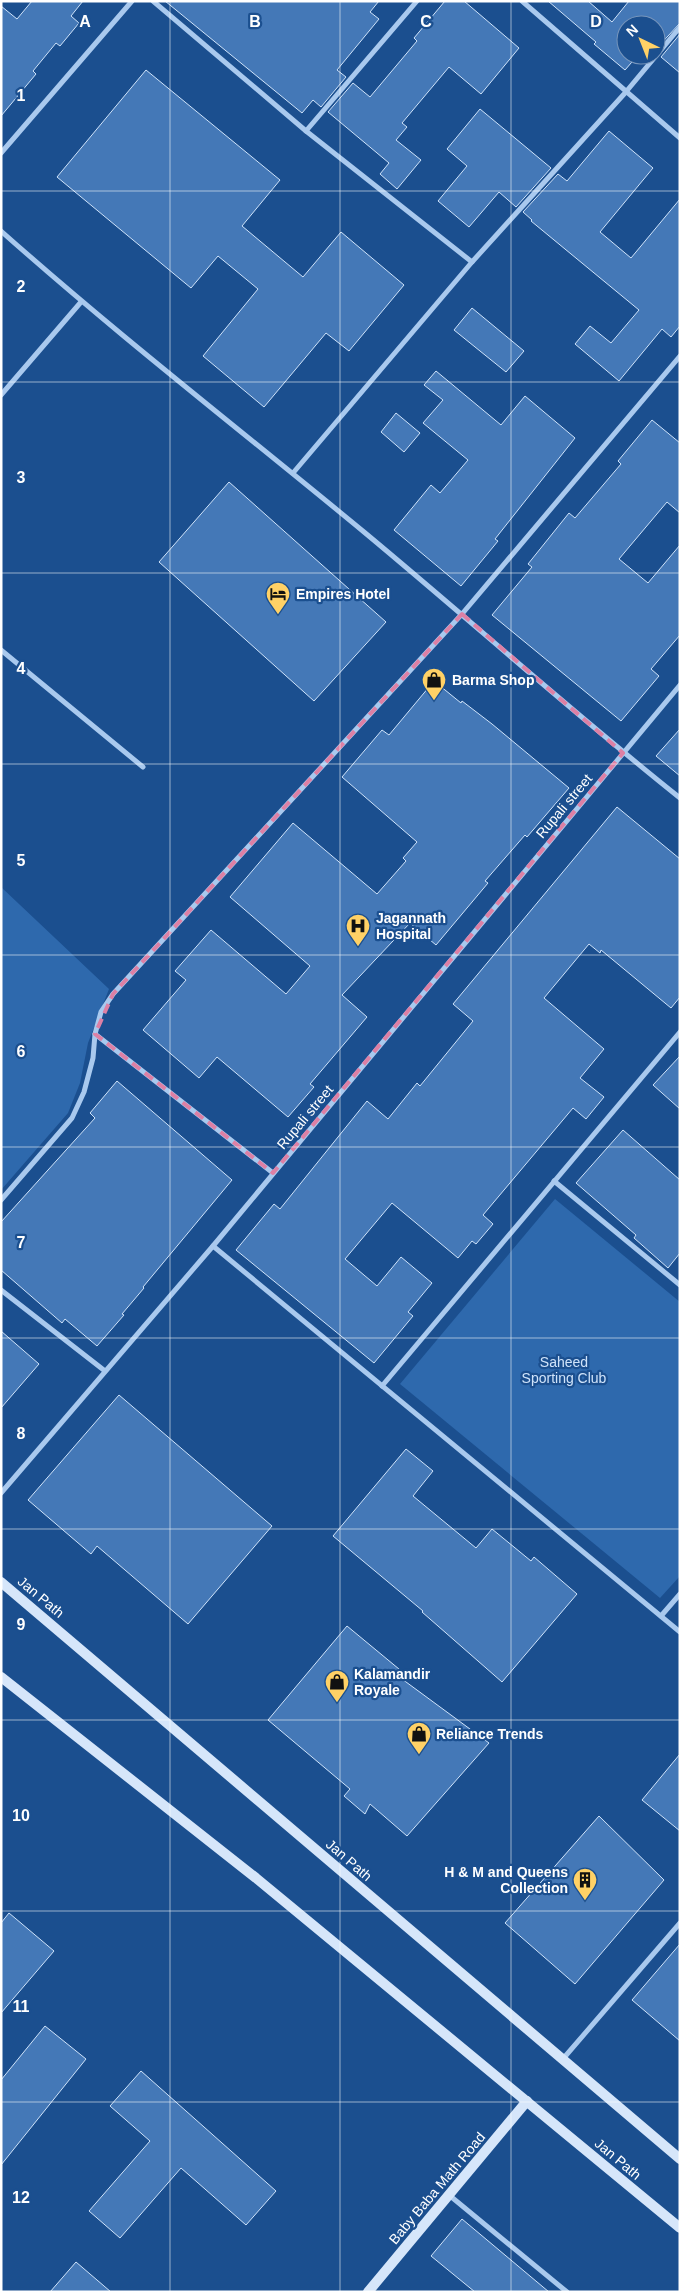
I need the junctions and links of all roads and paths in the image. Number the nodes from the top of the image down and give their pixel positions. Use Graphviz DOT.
graph roads {
  1 [pos="132,1"];
  2 [pos="153,1"];
  3 [pos="417,1"];
  4 [pos="522,1"];
  5 [pos="680,27"];
  6 [pos="625,93"];
  7 [pos="306,131"];
  8 [pos="680,138"];
  9 [pos="1,153"];
  10 [pos="1,231"];
  11 [pos="472,262"];
  12 [pos="81,302"];
  13 [pos="680,356"];
  14 [pos="1,395"];
  15 [pos="293,473"];
  16 [pos="462,614"];
  17 [pos="1,650"];
  18 [pos="680,685"];
  19 [pos="623,753"];
  20 [pos="143,767"];
  21 [pos="680,798"];
  22 [pos="680,1032"];
  23 [pos="95,1034"];
  24 [pos="273,1173"];
  25 [pos="554,1181"];
  26 [pos="1,1200"];
  27 [pos="213,1246"];
  28 [pos="680,1285"];
  29 [pos="1,1290"];
  30 [pos="105,1371"];
  31 [pos="382,1386"];
  32 [pos="1,1493"];
  33 [pos="1,1582"];
  34 [pos="680,1594"];
  35 [pos="661,1616"];
  36 [pos="680,1632"];
  37 [pos="1,1677"];
  38 [pos="680,1923"];
  39 [pos="562,2060"];
  40 [pos="527,2101"];
  41 [pos="680,2159"];
  42 [pos="449,2195"];
  43 [pos="680,2228"];
  44 [pos="368,2292"];
  45 [pos="567,2292"];
  1 -- 9 [label="street"];
  2 -- 7 [label="street"];
  3 -- 7 [label="street"];
  4 -- 6 [label="street"];
  5 -- 6 [label="street"];
  6 -- 8 [label="street"];
  6 -- 11 [label="street"];
  7 -- 11 [label="street"];
  10 -- 12 [label="street"];
  11 -- 15 [label="street"];
  12 -- 14 [label="street"];
  12 -- 15 [label="street"];
  13 -- 16 [label="street"];
  15 -- 16 [label="street"];
  16 -- 19 [label="street"];
  16 -- 23 [label="street"];
  17 -- 20 [label="street"];
  18 -- 19 [label="street, Rupali street"];
  19 -- 21 [label="street"];
  19 -- 24 [label="street, Rupali street"];
  22 -- 25 [label="street"];
  23 -- 24 [label="street"];
  23 -- 26 [label="street"];
  24 -- 27 [label="street, Rupali street"];
  25 -- 28 [label="street"];
  25 -- 31 [label="street"];
  27 -- 30 [label="street, Rupali street"];
  27 -- 31 [label="street"];
  29 -- 30 [label="street"];
  30 -- 32 [label="street, Rupali street"];
  31 -- 35 [label="street"];
  33 -- 39 [label="main road, Jan Path"];
  34 -- 35 [label="street"];
  35 -- 36 [label="street"];
  37 -- 40 [label="main road, Jan Path"];
  38 -- 39 [label="street"];
  39 -- 41 [label="main road, Jan Path"];
  40 -- 42 [label="main road, Baby Baba Math Road"];
  40 -- 43 [label="main road, Jan Path"];
  42 -- 44 [label="main road, Baby Baba Math Road"];
  42 -- 45 [label="street"];
}
